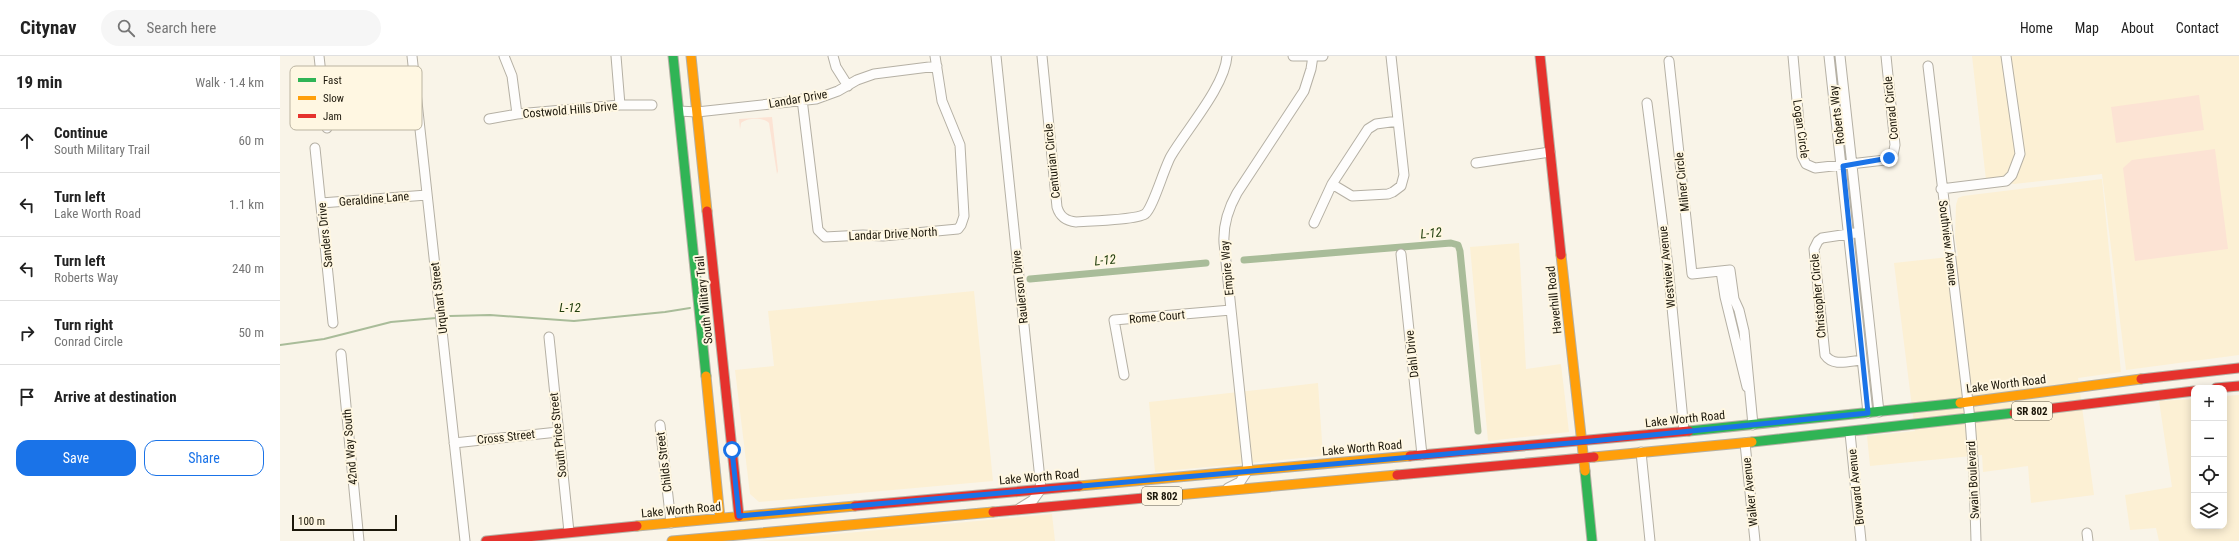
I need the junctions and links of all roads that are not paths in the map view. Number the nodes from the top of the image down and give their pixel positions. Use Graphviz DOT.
graph roads {
  1 [pos="318,56"];
  2 [pos="412,56"];
  3 [pos="504,56"];
  4 [pos="616,56"];
  5 [pos="673,56"];
  6 [pos="691,56"];
  7 [pos="833,56"];
  8 [pos="935,56"];
  9 [pos="996,56"];
  10 [pos="1042,56"];
  11 [pos="1227,56"];
  12 [pos="1293,56"];
  13 [pos="1313,56"];
  14 [pos="1323,56"];
  15 [pos="1391,56"];
  16 [pos="1540,56"];
  17 [pos="1793,56"];
  18 [pos="1830,56"];
  19 [pos="1840,56"];
  20 [pos="1886,56"];
  21 [pos="2006,56"];
  22 [pos="1669,61"];
  23 [pos="319,66"];
  24 [pos="413,66"];
  25 [pos="937,66"];
  26 [pos="1928,66"];
  27 [pos="848,86"];
  28 [pos="802,99"];
  29 [pos="1647,103"];
  30 [pos="620,105"];
  31 [pos="652,105"];
  32 [pos="679,111"];
  33 [pos="697,112"];
  34 [pos="517,114"];
  35 [pos="489,119"];
  36 [pos="1398,121"];
  37 [pos="420,130"];
  38 [pos="315,148"];
  39 [pos="1550,152"];
  40 [pos="1476,163"];
  41 [pos="1847,165"];
  42 [pos="1332,184"];
  43 [pos="1941,189"];
  44 [pos="427,195"];
  45 [pos="321,203"];
  46 [pos="1314,223"];
  47 [pos="1860,232"];
  48 [pos="1849,233"];
  49 [pos="1401,254"];
  50 [pos="1231,310"];
  51 [pos="333,323"];
  52 [pos="549,337"];
  53 [pos="341,354"];
  54 [pos="1862,360"];
  55 [pos="2239,368"];
  56 [pos="2227,369"];
  57 [pos="1124,375"];
  58 [pos="2239,386"];
  59 [pos="2227,387"];
  60 [pos="2191,391"];
  61 [pos="2140,397"];
  62 [pos="1968,401"];
  63 [pos="1879,412"];
  64 [pos="1868,413"];
  65 [pos="1970,419"];
  66 [pos="1780,422"];
  67 [pos="660,425"];
  68 [pos="1753,425"];
  69 [pos="558,432"];
  70 [pos="1684,432"];
  71 [pos="1850,433"];
  72 [pos="1582,442"];
  73 [pos="454,443"];
  74 [pos="1745,443"];
  75 [pos="1641,452"];
  76 [pos="1422,455"];
  77 [pos="1584,458"];
  78 [pos="1248,470"];
  79 [pos="1041,489"];
  80 [pos="1224,490"];
  81 [pos="1020,508"];
  82 [pos="739,516"];
  83 [pos="720,518"];
  84 [pos="671,523"];
  85 [pos="569,532"];
  86 [pos="553,534"];
  87 [pos="741,537"];
  88 [pos="722,538"];
  89 [pos="359,541"];
  90 [pos="465,541"];
  91 [pos="486,541"];
  92 [pos="544,541"];
  93 [pos="672,541"];
  94 [pos="1592,541"];
  95 [pos="1650,541"];
  96 [pos="1755,541"];
  97 [pos="1861,541"];
  98 [pos="1976,541"];
  1 -- 23 [label="street"];
  2 -- 24 [label="street, Urquhart Street"];
  3 -- 34 [label="street"];
  4 -- 30 [label="street"];
  5 -- 32 [label="main road, South Military Trail"];
  6 -- 33 [label="main road, South Military Trail"];
  7 -- 27 [label="street"];
  8 -- 25 [label="street"];
  9 -- 79 [label="street, Raulerson Drive"];
  10 -- 11 [label="street, Centurian Circle"];
  12 -- 13 [label="street"];
  13 -- 14 [label="street"];
  13 -- 50 [label="street, Empire Way"];
  15 -- 36 [label="street"];
  16 -- 39 [label="main road, Haverhill Road"];
  17 -- 41 [label="street, Logan Circle"];
  18 -- 41 [label="street, Roberts Way"];
  19 -- 41 [label="street, Roberts Way"];
  20 -- 41 [label="street, Conrad Circle"];
  21 -- 43 [label="street"];
  22 -- 68 [label="street, Milner Circle"];
  25 -- 27 [label="street, Landar Drive"];
  25 -- 28 [label="street, Landar Drive North"];
  26 -- 43 [label="street, Southview Avenue"];
  27 -- 28 [label="street, Landar Drive"];
  28 -- 33 [label="street, Landar Drive"];
  29 -- 70 [label="street, Westview Avenue"];
  30 -- 31 [label="street, Costwold Hills Drive"];
  30 -- 34 [label="street, Costwold Hills Drive"];
  32 -- 33 [label="street, Landar Drive"];
  32 -- 83 [label="main road, South Military Trail"];
  33 -- 82 [label="main road, South Military Trail"];
  34 -- 35 [label="street, Costwold Hills Drive"];
  36 -- 42 [label="street"];
  36 -- 42 [label="street"];
  37 -- 44 [label="street, Urquhart Street"];
  38 -- 45 [label="street, Sanders Drive"];
  39 -- 40 [label="street"];
  39 -- 72 [label="main road, Haverhill Road"];
  41 -- 47 [label="street, Roberts Way"];
  41 -- 48 [label="street, Roberts Way"];
  42 -- 46 [label="street"];
  43 -- 62 [label="street, Southview Avenue"];
  44 -- 45 [label="street, Geraldine Lane"];
  44 -- 73 [label="street, Urquhart Street"];
  45 -- 51 [label="street, Sanders Drive"];
  47 -- 48 [label="street, Christopher Circle"];
  47 -- 63 [label="street, Roberts Way"];
  48 -- 54 [label="street, Roberts Way"];
  48 -- 54 [label="street, Christopher Circle"];
  49 -- 76 [label="street, Dahl Drive"];
  50 -- 57 [label="street, Rome Court"];
  50 -- 78 [label="street, Empire Way"];
  52 -- 69 [label="street, South Price Street"];
  53 -- 89 [label="street, 42nd Way South"];
  54 -- 64 [label="street, Roberts Way"];
  55 -- 56 [label="main road, Lake Worth Road / SR 802"];
  56 -- 61 [label="main road"];
  56 -- 62 [label="main road, Lake Worth Road / SR 802"];
  58 -- 59 [label="main road"];
  60 -- 61 [label="main road, SR 802"];
  61 -- 65 [label="main road, SR 802"];
  62 -- 63 [label="main road, Lake Worth Road / SR 802"];
  62 -- 65 [label="street, Southview Avenue"];
  63 -- 64 [label="main road, Lake Worth Road / SR 802"];
  64 -- 66 [label="main road, Lake Worth Road / SR 802"];
  65 -- 71 [label="main road, SR 802"];
  65 -- 98 [label="street, Swain Boulevard"];
  66 -- 68 [label="main road, Lake Worth Road / SR 802"];
  66 -- 74 [label="main road"];
  67 -- 84 [label="street, Childs Street"];
  68 -- 70 [label="main road, Lake Worth Road / SR 802"];
  69 -- 73 [label="street, Cross Street"];
  69 -- 85 [label="street, South Price Street"];
  70 -- 72 [label="main road, Lake Worth Road / SR 802"];
  71 -- 74 [label="main road, SR 802"];
  71 -- 97 [label="street, Broward Avenue"];
  72 -- 76 [label="main road, Lake Worth Road / SR 802"];
  72 -- 77 [label="main road, Haverhill Road"];
  73 -- 90 [label="street, Urquhart Street"];
  74 -- 75 [label="main road, SR 802"];
  74 -- 96 [label="street, Walker Avenue"];
  75 -- 77 [label="main road, SR 802"];
  75 -- 95 [label="street"];
  76 -- 78 [label="main road, Lake Worth Road / SR 802"];
  77 -- 80 [label="main road, SR 802"];
  77 -- 94 [label="main road, Haverhill Road"];
  78 -- 79 [label="main road, Lake Worth Road / SR 802"];
  78 -- 80 [label="street"];
  79 -- 81 [label="street"];
  79 -- 82 [label="main road, Lake Worth Road / SR 802"];
  80 -- 81 [label="main road, SR 802"];
  81 -- 87 [label="main road, SR 802"];
  82 -- 83 [label="main road, Lake Worth Road / SR 802"];
  82 -- 87 [label="main road, South Military Trail"];
  83 -- 84 [label="main road, Lake Worth Road / SR 802"];
  83 -- 88 [label="main road, South Military Trail"];
  84 -- 85 [label="main road, Lake Worth Road / SR 802"];
  85 -- 86 [label="main road, Lake Worth Road / SR 802"];
  86 -- 91 [label="main road, Lake Worth Road / SR 802"];
  86 -- 92 [label="main road"];
  87 -- 88 [label="main road, SR 802"];
  88 -- 93 [label="main road, SR 802"];
}
